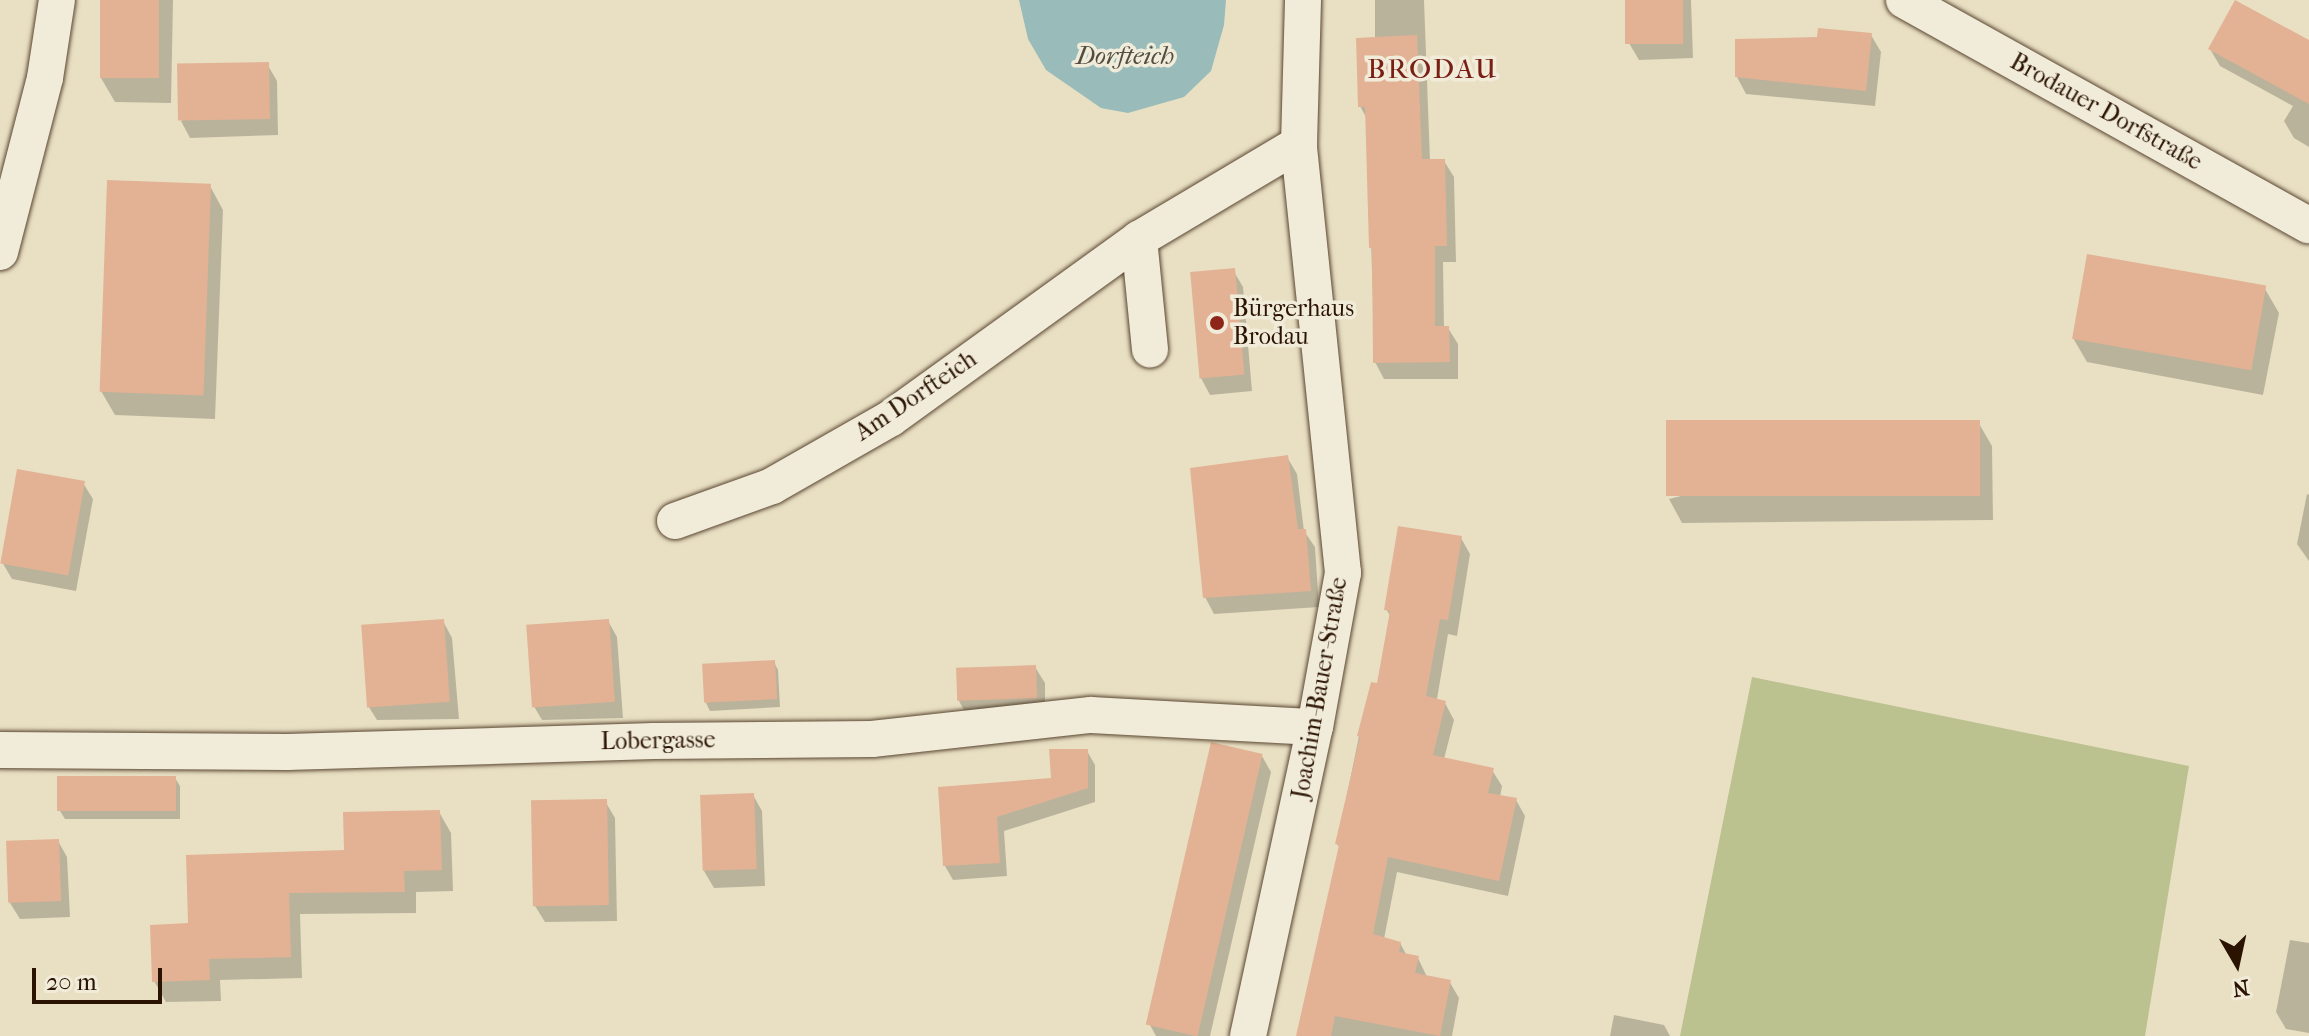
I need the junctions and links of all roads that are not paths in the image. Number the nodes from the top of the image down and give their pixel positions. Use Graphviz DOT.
graph roads {
  1 [pos="57,0"];
  2 [pos="1303,0"];
  3 [pos="1904,0"];
  4 [pos="1299,144"];
  5 [pos="2309,225"];
  6 [pos="1139,239"];
  7 [pos="0,252"];
  8 [pos="1150,349"];
  9 [pos="675,521"];
  10 [pos="1315,727"];
  11 [pos="0,750"];
  12 [pos="1248,1036"];
  1 -- 7 [label="street"];
  2 -- 4 [label="street, Joachim-Bauer-Straße"];
  3 -- 5 [label="street, Brodauer Dorfstraße"];
  4 -- 6 [label="street, Am Dorfteich"];
  4 -- 10 [label="street, Joachim-Bauer-Straße"];
  6 -- 8 [label="street"];
  6 -- 9 [label="street, Am Dorfteich"];
  10 -- 11 [label="street, Lobergasse"];
  10 -- 12 [label="street, Joachim-Bauer-Straße"];
}
